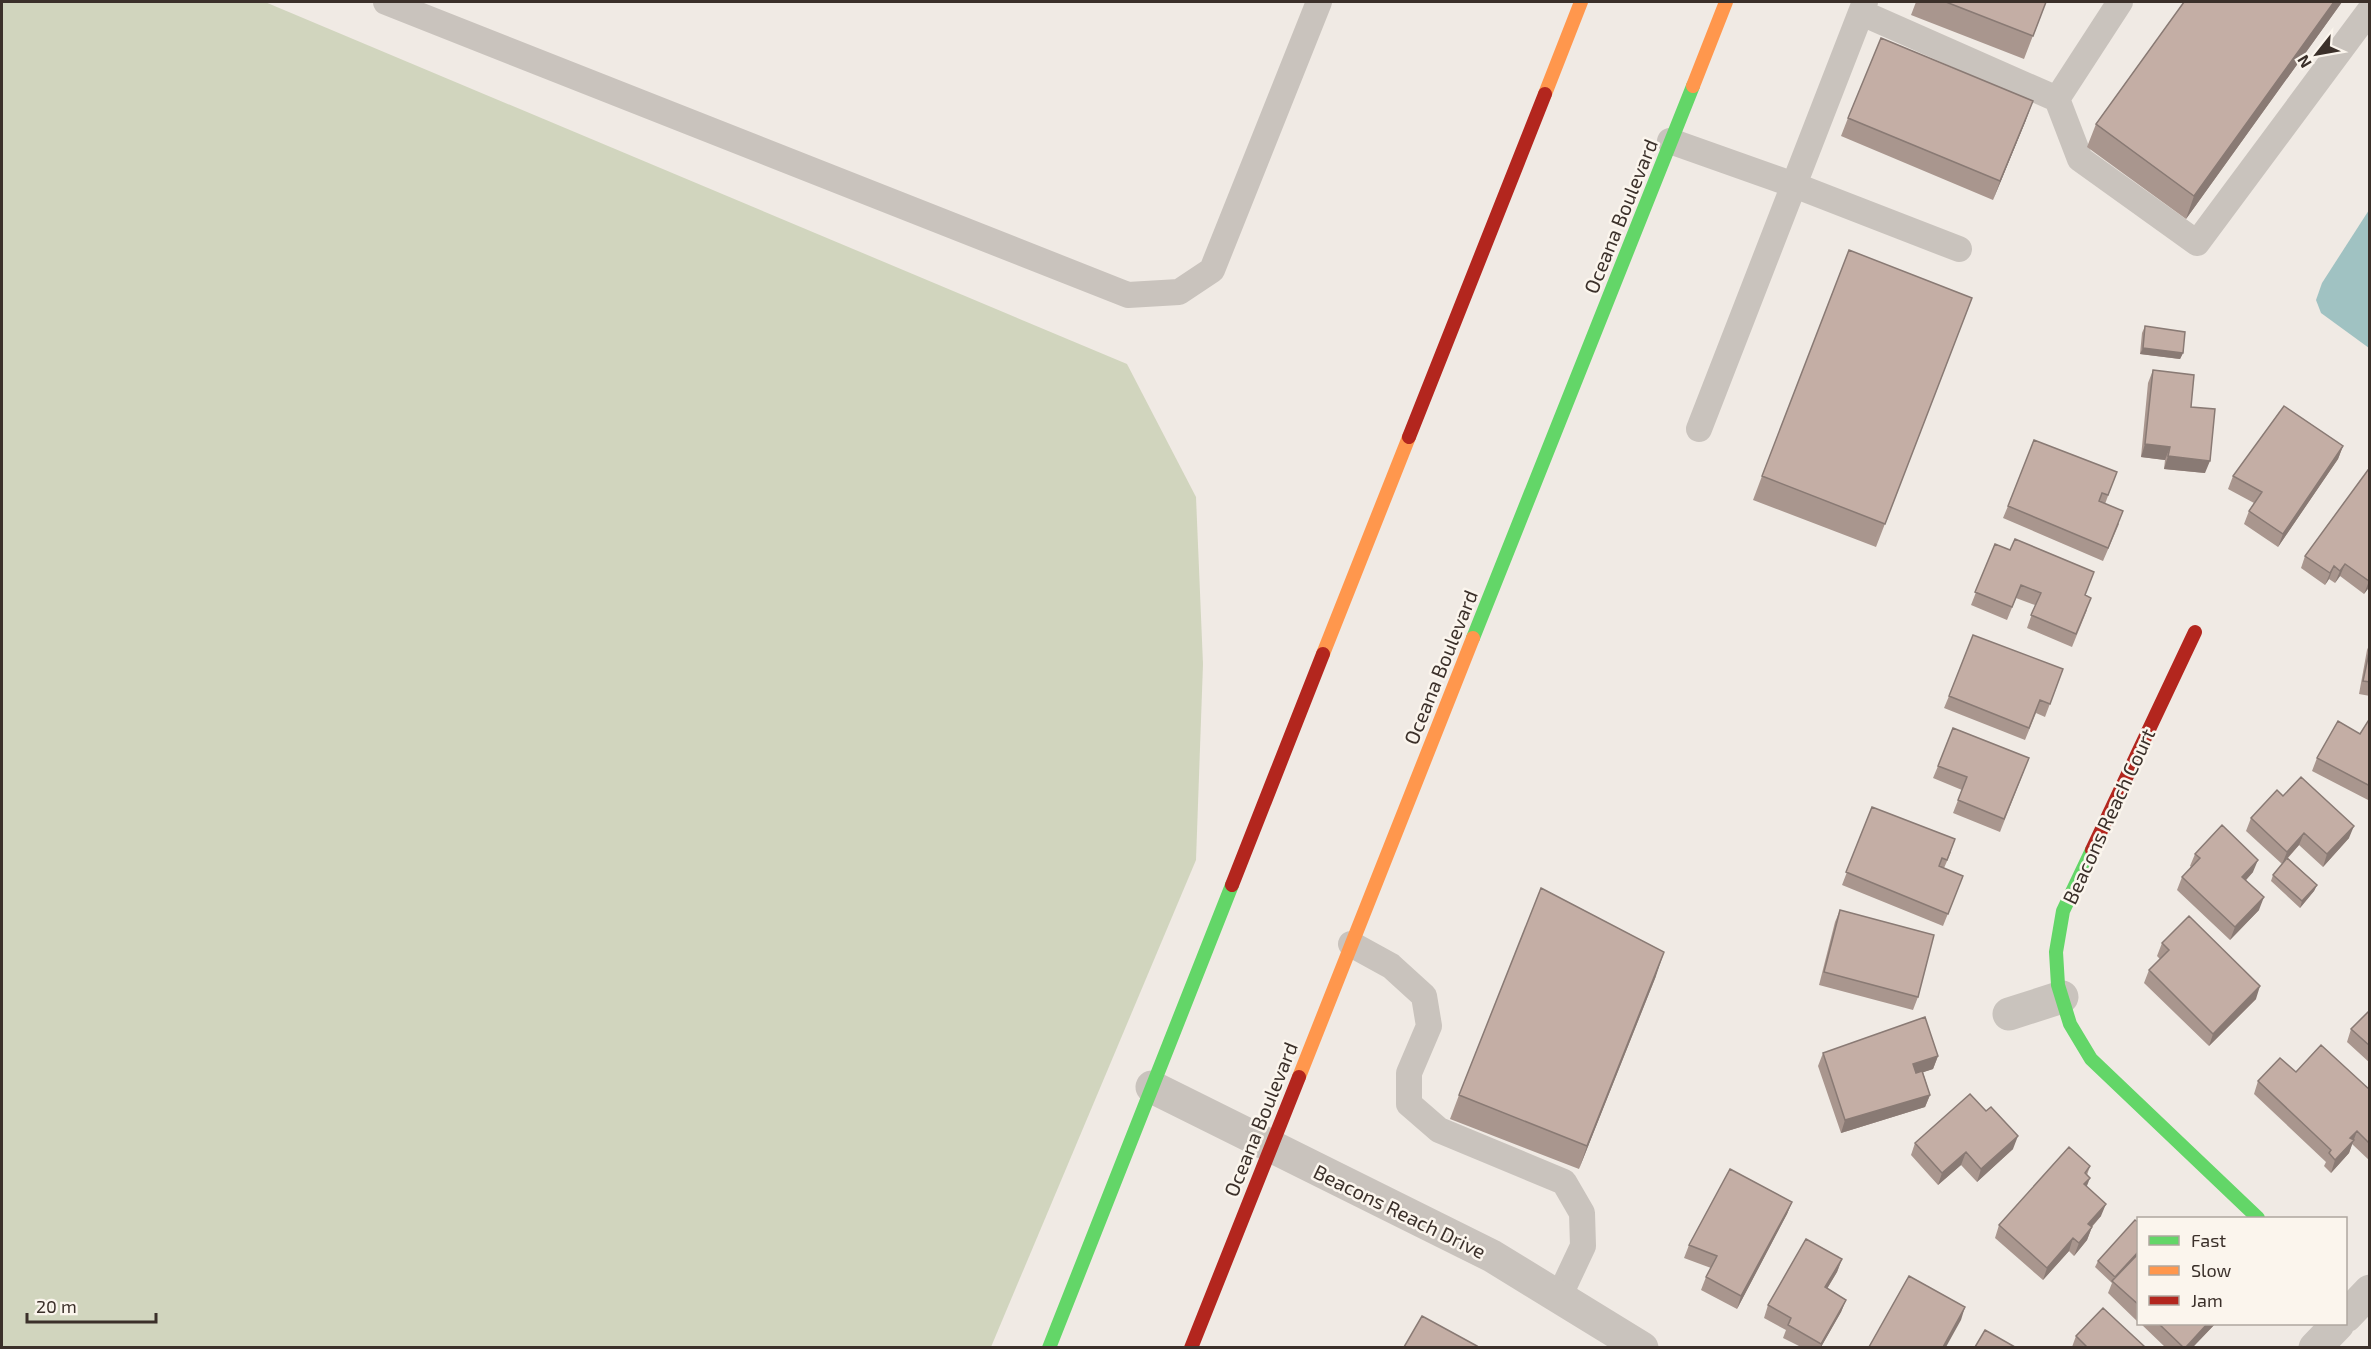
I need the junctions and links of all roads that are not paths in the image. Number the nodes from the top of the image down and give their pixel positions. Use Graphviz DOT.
graph roads {
  1 [pos="1319,2"];
  2 [pos="1581,2"];
  3 [pos="1726,2"];
  4 [pos="2120,2"];
  5 [pos="402,4"];
  6 [pos="1863,7"];
  7 [pos="2370,10"];
  8 [pos="2057,99"];
  9 [pos="1670,141"];
  10 [pos="1794,185"];
  11 [pos="1959,249"];
  12 [pos="1699,429"];
  13 [pos="2195,632"];
  14 [pos="1351,944"];
  15 [pos="2062,997"];
  16 [pos="2009,1014"];
  17 [pos="1152,1087"];
  18 [pos="1270,1146"];
  19 [pos="2257,1217"];
  20 [pos="1559,1297"];
  21 [pos="2335,1325"];
  22 [pos="1049,1347"];
  23 [pos="1191,1347"];
  24 [pos="1642,1347"];
  25 [pos="2315,1347"];
  1 -- 5 [label="lane"];
  2 -- 17 [label="main road"];
  3 -- 9 [label="main road, Oceana Boulevard"];
  4 -- 8 [label="lane"];
  6 -- 8 [label="lane"];
  6 -- 10 [label="lane"];
  7 -- 8 [label="lane"];
  9 -- 10 [label="lane"];
  9 -- 14 [label="main road, Oceana Boulevard"];
  10 -- 11 [label="lane"];
  10 -- 12 [label="lane"];
  13 -- 15 [label="main road, Beacons Reach Court"];
  14 -- 18 [label="main road, Oceana Boulevard"];
  14 -- 20 [label="lane"];
  15 -- 16 [label="street"];
  15 -- 19 [label="main road, Beacons Reach Court"];
  17 -- 18 [label="street, Beacons Reach Drive"];
  17 -- 22 [label="main road"];
  18 -- 20 [label="street, Beacons Reach Drive"];
  18 -- 23 [label="main road, Oceana Boulevard"];
  20 -- 24 [label="street, Beacons Reach Drive"];
  21 -- 25 [label="street"];
}
